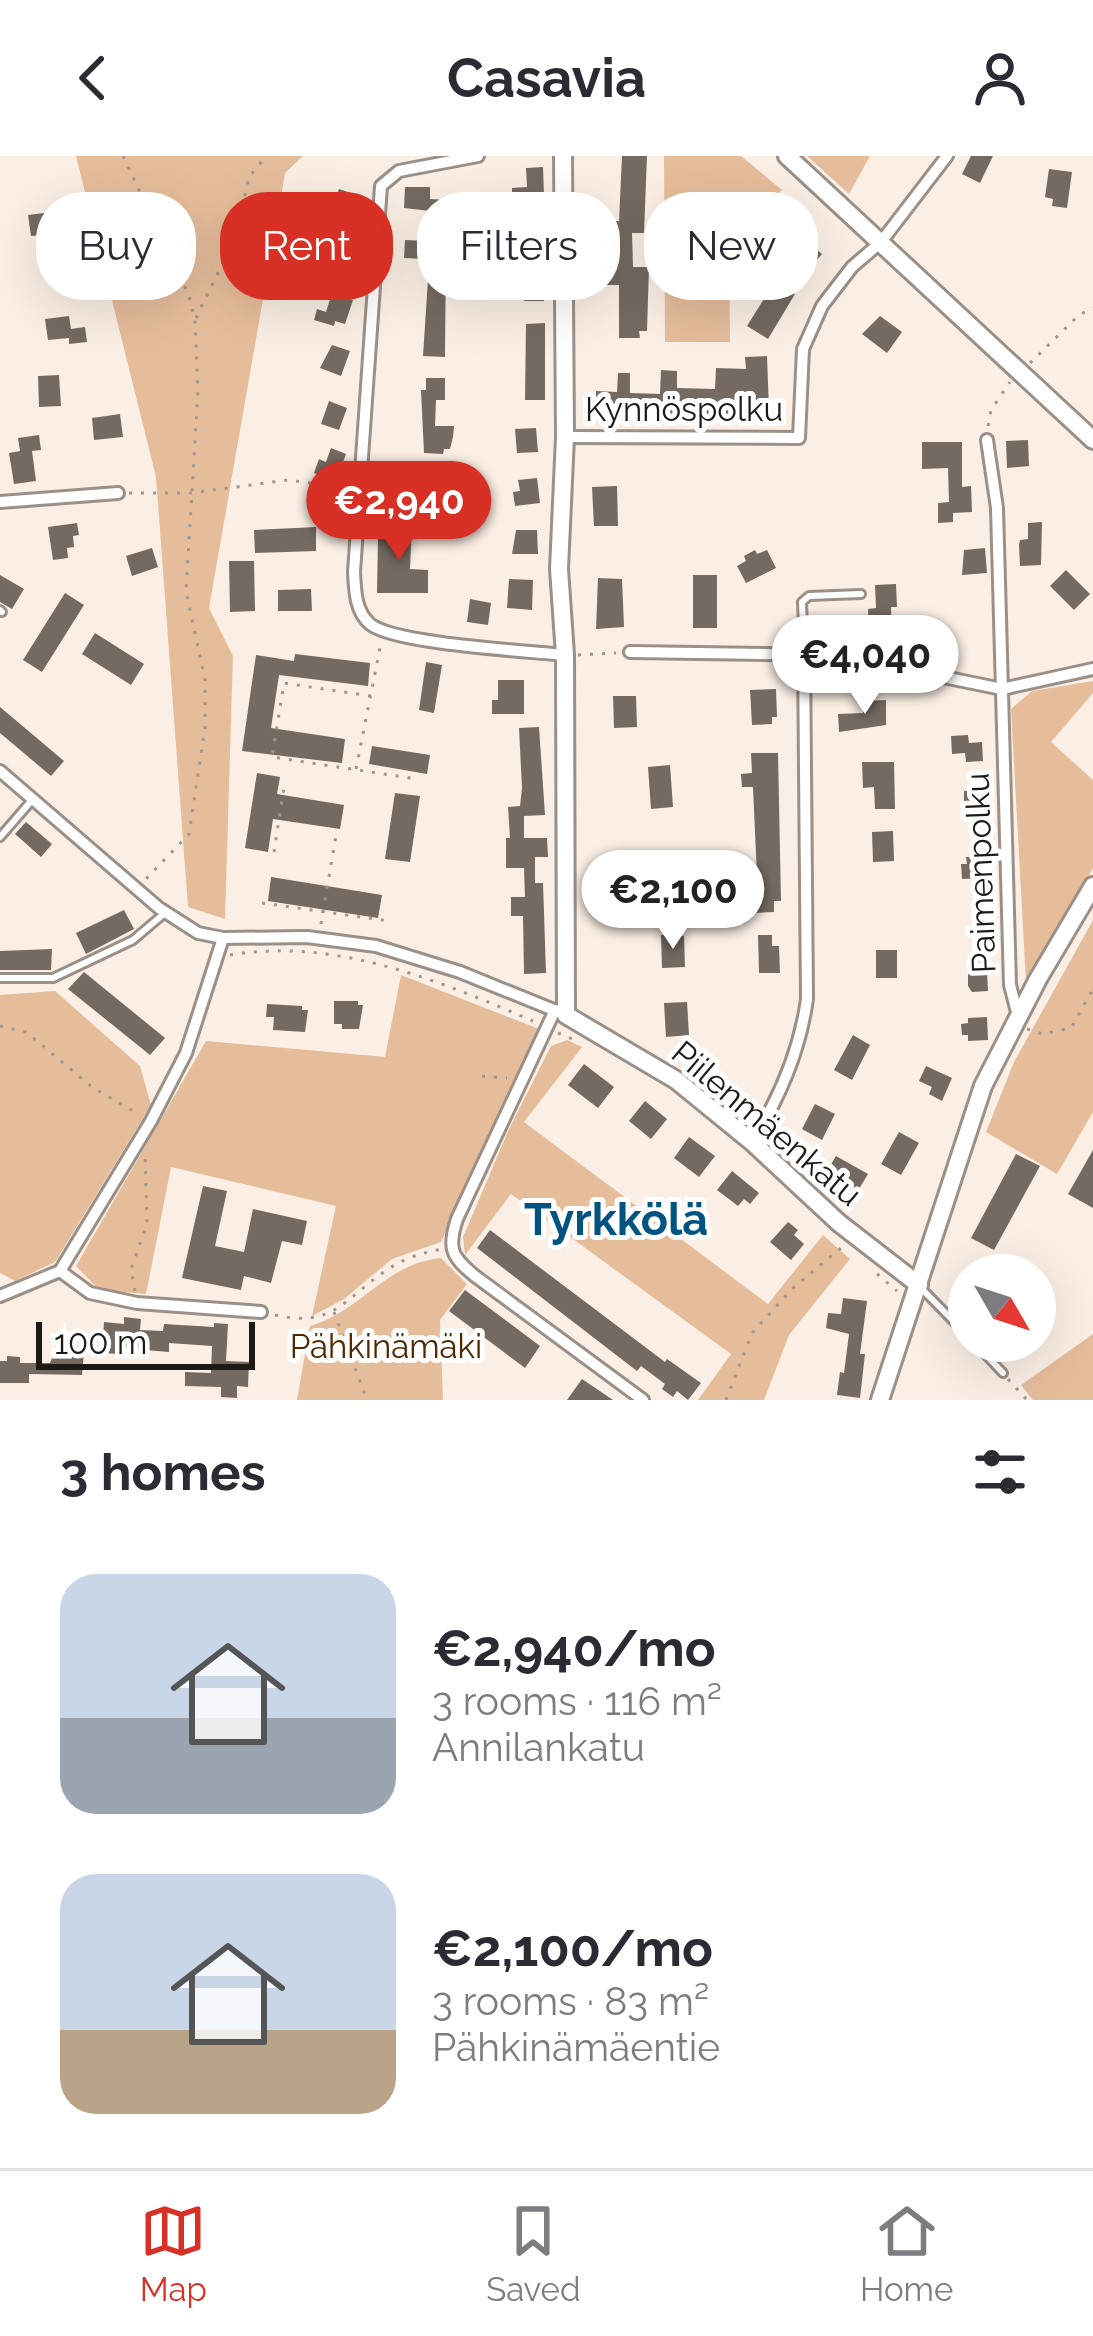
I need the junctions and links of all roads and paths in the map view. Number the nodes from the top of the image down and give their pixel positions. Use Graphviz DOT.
graph roads {
  1 [pos="123,156"];
  2 [pos="266,156"];
  3 [pos="478,156"];
  4 [pos="563,156"];
  5 [pos="787,156"];
  6 [pos="947,156"];
  7 [pos="881,242"];
  8 [pos="1093,308"];
  9 [pos="195,320"];
  10 [pos="1020,372"];
  11 [pos="565,437"];
  12 [pos="987,440"];
  13 [pos="1093,440"];
  14 [pos="360,490"];
  15 [pos="118,493"];
  16 [pos="191,493"];
  17 [pos="0,502"];
  18 [pos="860,594"];
  19 [pos="384,630"];
  20 [pos="630,652"];
  21 [pos="804,652"];
  22 [pos="571,655"];
  23 [pos="1093,669"];
  24 [pos="1002,689"];
  25 [pos="370,696"];
  26 [pos="356,770"];
  27 [pos="0,771"];
  28 [pos="417,778"];
  29 [pos="285,781"];
  30 [pos="33,800"];
  31 [pos="336,835"];
  32 [pos="0,837"];
  33 [pos="274,852"];
  34 [pos="1093,886"];
  35 [pos="137,889"];
  36 [pos="262,903"];
  37 [pos="166,912"];
  38 [pos="323,912"];
  39 [pos="389,921"];
  40 [pos="223,938"];
  41 [pos="318,938"];
  42 [pos="216,959"];
  43 [pos="0,978"];
  44 [pos="1092,990"];
  45 [pos="560,1013"];
  46 [pos="1022,1022"];
  47 [pos="0,1026"];
  48 [pos="547,1027"];
  49 [pos="580,1043"];
  50 [pos="482,1076"];
  51 [pos="521,1079"];
  52 [pos="151,1121"];
  53 [pos="139,1142"];
  54 [pos="752,1142"];
  55 [pos="844,1245"];
  56 [pos="450,1247"];
  57 [pos="60,1271"];
  58 [pos="874,1271"];
  59 [pos="916,1294"];
  60 [pos="0,1296"];
  61 [pos="137,1304"];
  62 [pos="261,1312"];
  63 [pos="334,1312"];
  64 [pos="948,1320"];
  65 [pos="993,1362"];
  66 [pos="1003,1373"];
  67 [pos="367,1400"];
  68 [pos="643,1400"];
  69 [pos="726,1400"];
  70 [pos="880,1400"];
  71 [pos="1027,1400"];
  1 -- 9 [label="path"];
  2 -- 9 [label="path"];
  3 -- 14 [label="street"];
  4 -- 11 [label="street"];
  5 -- 7 [label="street"];
  6 -- 7 [label="street"];
  7 -- 10 [label="street"];
  7 -- 11 [label="street, Kynnöspolku"];
  8 -- 10 [label="path"];
  9 -- 16 [label="path"];
  10 -- 12 [label="path"];
  10 -- 13 [label="street"];
  11 -- 22 [label="street"];
  12 -- 24 [label="street, Paimenpolku"];
  14 -- 16 [label="path"];
  14 -- 19 [label="street"];
  15 -- 16 [label="path"];
  15 -- 17 [label="street"];
  16 -- 35 [label="path"];
  18 -- 21 [label="lane"];
  19 -- 22 [label="street"];
  19 -- 25 [label="path"];
  20 -- 21 [label="street"];
  20 -- 22 [label="path"];
  21 -- 24 [label="street"];
  21 -- 54 [label="street"];
  22 -- 45 [label="street"];
  23 -- 24 [label="street"];
  24 -- 46 [label="street, Paimenpolku"];
  25 -- 26 [label="path"];
  25 -- 26 [label="path"];
  26 -- 28 [label="path"];
  27 -- 30 [label="street"];
  29 -- 33 [label="path"];
  30 -- 32 [label="lane"];
  30 -- 35 [label="street"];
  31 -- 38 [label="path"];
  34 -- 46 [label="street"];
  35 -- 37 [label="street"];
  36 -- 38 [label="path"];
  37 -- 40 [label="street"];
  37 -- 43 [label="lane"];
  38 -- 39 [label="path"];
  38 -- 41 [label="path"];
  40 -- 41 [label="street, Piilenmäenkatu"];
  40 -- 42 [label="street"];
  41 -- 45 [label="street, Piilenmäenkatu"];
  42 -- 48 [label="path"];
  42 -- 52 [label="street"];
  44 -- 46 [label="path"];
  45 -- 48 [label="street"];
  45 -- 54 [label="street, Piilenmäenkatu"];
  46 -- 59 [label="street"];
  47 -- 52 [label="path"];
  48 -- 49 [label="path"];
  48 -- 51 [label="street"];
  50 -- 51 [label="path"];
  51 -- 56 [label="street"];
  52 -- 53 [label="street"];
  53 -- 57 [label="street"];
  53 -- 61 [label="path"];
  54 -- 59 [label="street, Piilenmäenkatu"];
  55 -- 69 [label="path"];
  56 -- 63 [label="path"];
  56 -- 68 [label="street"];
  57 -- 60 [label="street"];
  57 -- 61 [label="street"];
  58 -- 59 [label="path"];
  59 -- 64 [label="lane"];
  59 -- 70 [label="street"];
  61 -- 62 [label="street"];
  62 -- 63 [label="path"];
  63 -- 67 [label="path"];
  65 -- 66 [label="lane"];
  66 -- 71 [label="path"];
}
